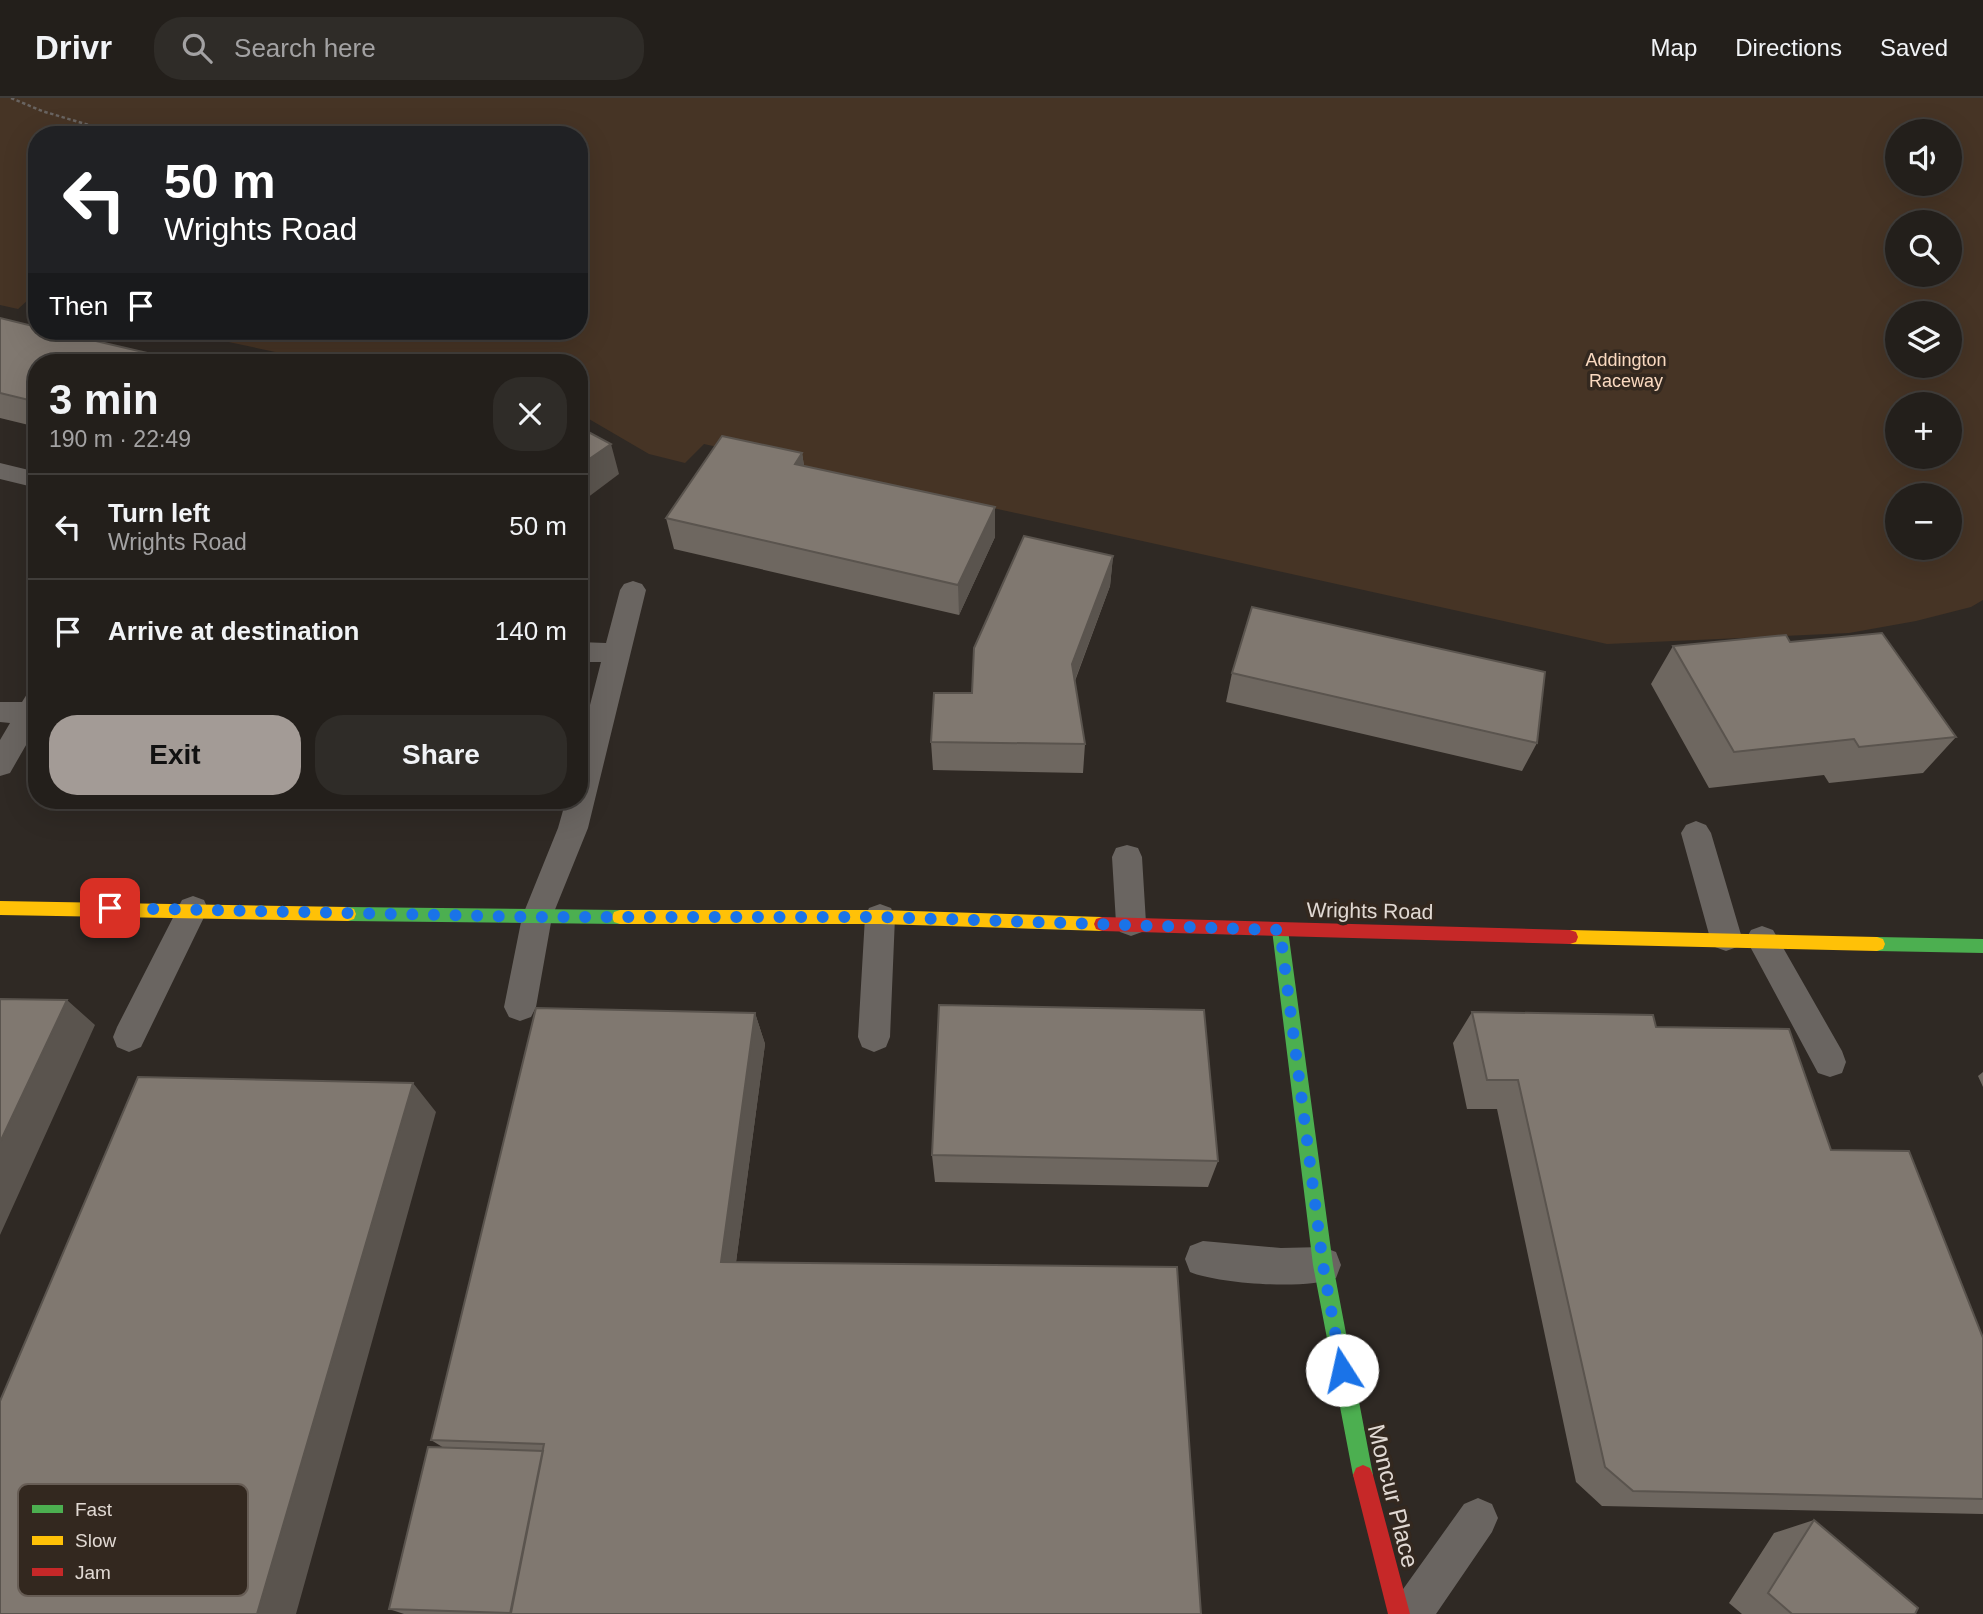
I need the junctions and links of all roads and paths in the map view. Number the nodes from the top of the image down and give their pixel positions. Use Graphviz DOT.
graph roads {
  1 [pos="11,98"];
  2 [pos="92,126"];
  3 [pos="0,471"];
  4 [pos="28,478"];
  5 [pos="633,590"];
  6 [pos="588,652"];
  7 [pos="617,653"];
  8 [pos="28,708"];
  9 [pos="0,712"];
  10 [pos="28,716"];
  11 [pos="0,765"];
  12 [pos="588,768"];
  13 [pos="578,809"];
  14 [pos="1696,833"];
  15 [pos="1127,857"];
  16 [pos="0,908"];
  17 [pos="193,909"];
  18 [pos="537,917"];
  19 [pos="880,917"];
  20 [pos="1131,923"];
  21 [pos="1280,930"];
  22 [pos="1726,938"];
  23 [pos="1762,939"];
  24 [pos="1983,946"];
  25 [pos="520,1007"];
  26 [pos="129,1037"];
  27 [pos="874,1037"];
  28 [pos="1830,1062"];
  29 [pos="1203,1259"];
  30 [pos="1323,1265"];
  31 [pos="1478,1518"];
  32 [pos="1399,1614"];
  33 [pos="1411,1614"];
  1 -- 2 [label="path"];
  3 -- 4 [label="lane"];
  5 -- 7 [label="lane"];
  6 -- 7 [label="lane"];
  7 -- 12 [label="lane"];
  8 -- 9 [label="lane"];
  10 -- 11 [label="lane"];
  13 -- 18 [label="lane"];
  14 -- 22 [label="lane"];
  15 -- 20 [label="lane"];
  16 -- 17 [label="main road, Wrights Road"];
  17 -- 18 [label="main road, Wrights Road"];
  17 -- 26 [label="lane"];
  18 -- 19 [label="main road, Wrights Road"];
  18 -- 25 [label="lane"];
  19 -- 20 [label="main road, Wrights Road"];
  19 -- 27 [label="lane"];
  20 -- 21 [label="main road, Wrights Road"];
  21 -- 22 [label="main road, Wrights Road"];
  21 -- 30 [label="main road, Moncur Place"];
  22 -- 23 [label="main road, Wrights Road"];
  23 -- 24 [label="main road, Wrights Road"];
  23 -- 28 [label="lane"];
  29 -- 30 [label="lane"];
  30 -- 32 [label="main road, Moncur Place"];
  31 -- 33 [label="lane"];
}
